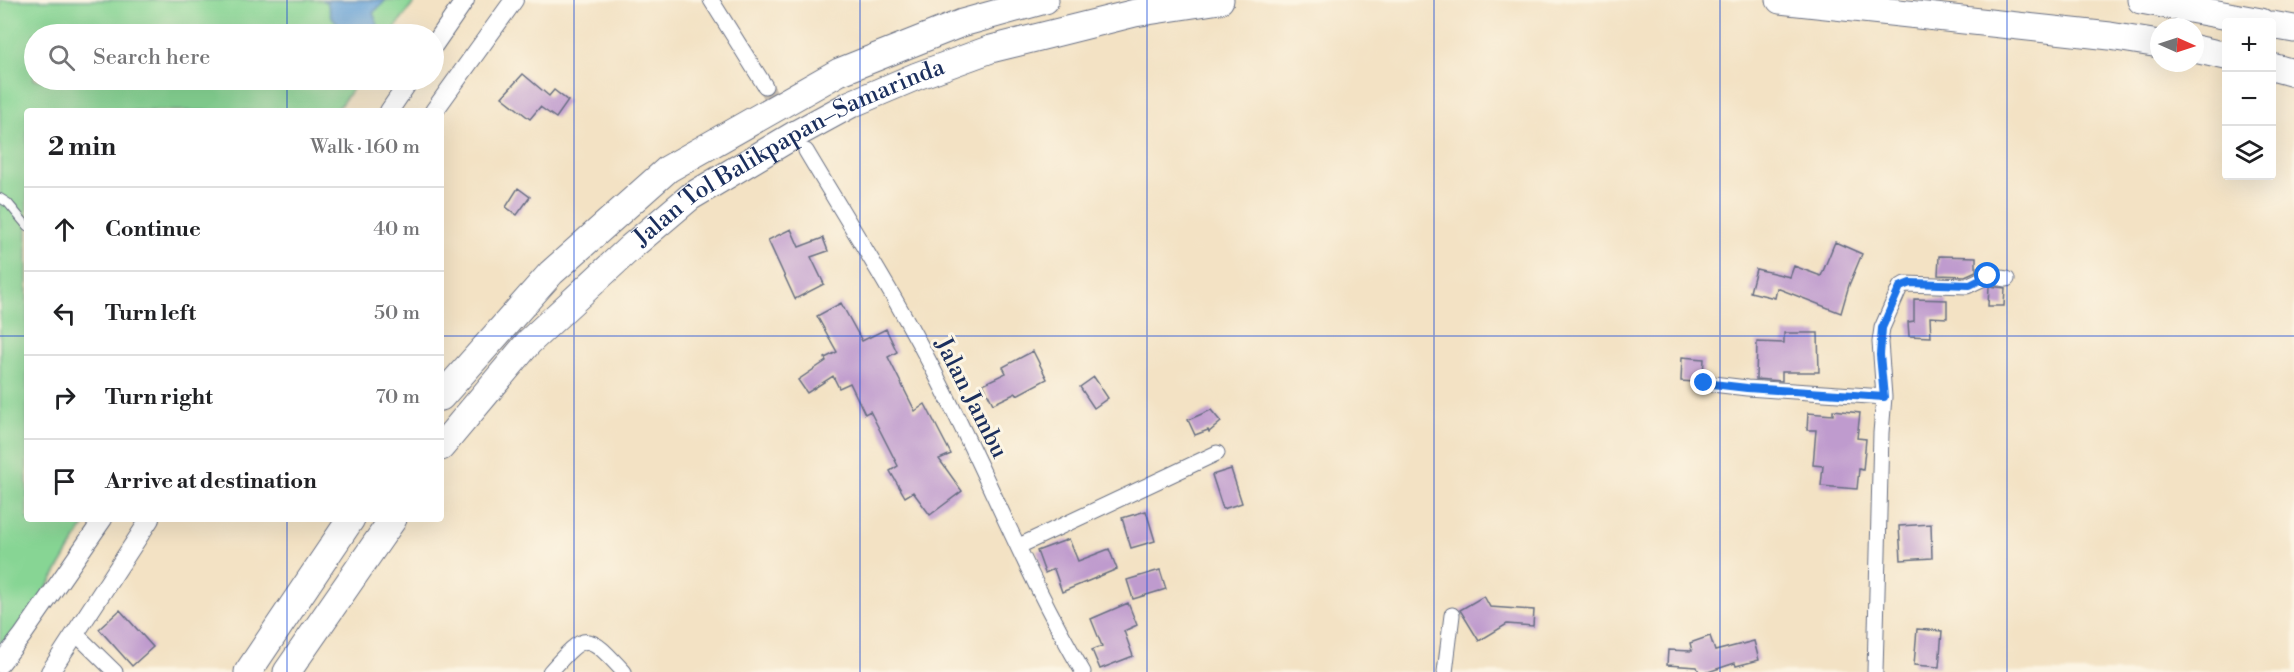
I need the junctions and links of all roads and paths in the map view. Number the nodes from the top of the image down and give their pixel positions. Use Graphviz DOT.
graph roads {
  1 [pos="465,0"];
  2 [pos="514,0"];
  3 [pos="711,0"];
  4 [pos="1045,0"];
  5 [pos="1220,0"];
  6 [pos="1780,0"];
  7 [pos="2141,0"];
  8 [pos="2239,18"];
  9 [pos="2276,26"];
  10 [pos="2294,29"];
  11 [pos="444,30"];
  12 [pos="2150,43"];
  13 [pos="2204,51"];
  14 [pos="2222,55"];
  15 [pos="2276,68"];
  16 [pos="2294,73"];
  17 [pos="765,86"];
  18 [pos="403,90"];
  19 [pos="390,108"];
  20 [pos="436,108"];
  21 [pos="806,151"];
  22 [pos="0,198"];
  23 [pos="24,222"];
  24 [pos="2007,279"];
  25 [pos="1704,383"];
  26 [pos="444,393"];
  27 [pos="1884,397"];
  28 [pos="444,443"];
  29 [pos="1217,453"];
  30 [pos="102,522"];
  31 [pos="148,522"];
  32 [pos="349,522"];
  33 [pos="391,522"];
  34 [pos="1019,546"];
  35 [pos="1452,615"];
  36 [pos="76,634"];
  37 [pos="0,664"];
  38 [pos="50,672"];
  39 [pos="115,672"];
  40 [pos="248,672"];
  41 [pos="287,672"];
  42 [pos="550,672"];
  43 [pos="624,672"];
  44 [pos="1083,672"];
  45 [pos="1445,672"];
  46 [pos="1875,672"];
  1 -- 11 [label="street"];
  2 -- 20 [label="street"];
  3 -- 17 [label="street"];
  4 -- 26 [label="highway, Jalan Tol Balikpapan–Samarinda"];
  5 -- 28 [label="highway, Jalan Tol Balikpapan–Samarinda"];
  6 -- 12 [label="highway"];
  7 -- 8 [label="highway"];
  9 -- 10 [label="highway"];
  13 -- 14 [label="highway"];
  15 -- 16 [label="highway"];
  18 -- 19 [label="street"];
  21 -- 34 [label="street, Jalan Jambu"];
  22 -- 23 [label="lane"];
  24 -- 27 [label="street"];
  25 -- 27 [label="street"];
  27 -- 46 [label="street"];
  29 -- 34 [label="street"];
  30 -- 37 [label="street"];
  31 -- 36 [label="street"];
  32 -- 40 [label="highway"];
  33 -- 41 [label="highway"];
  34 -- 44 [label="street, Jalan Jambu"];
  35 -- 45 [label="street"];
  36 -- 38 [label="street"];
  36 -- 39 [label="street"];
  42 -- 43 [label="street"];
}
